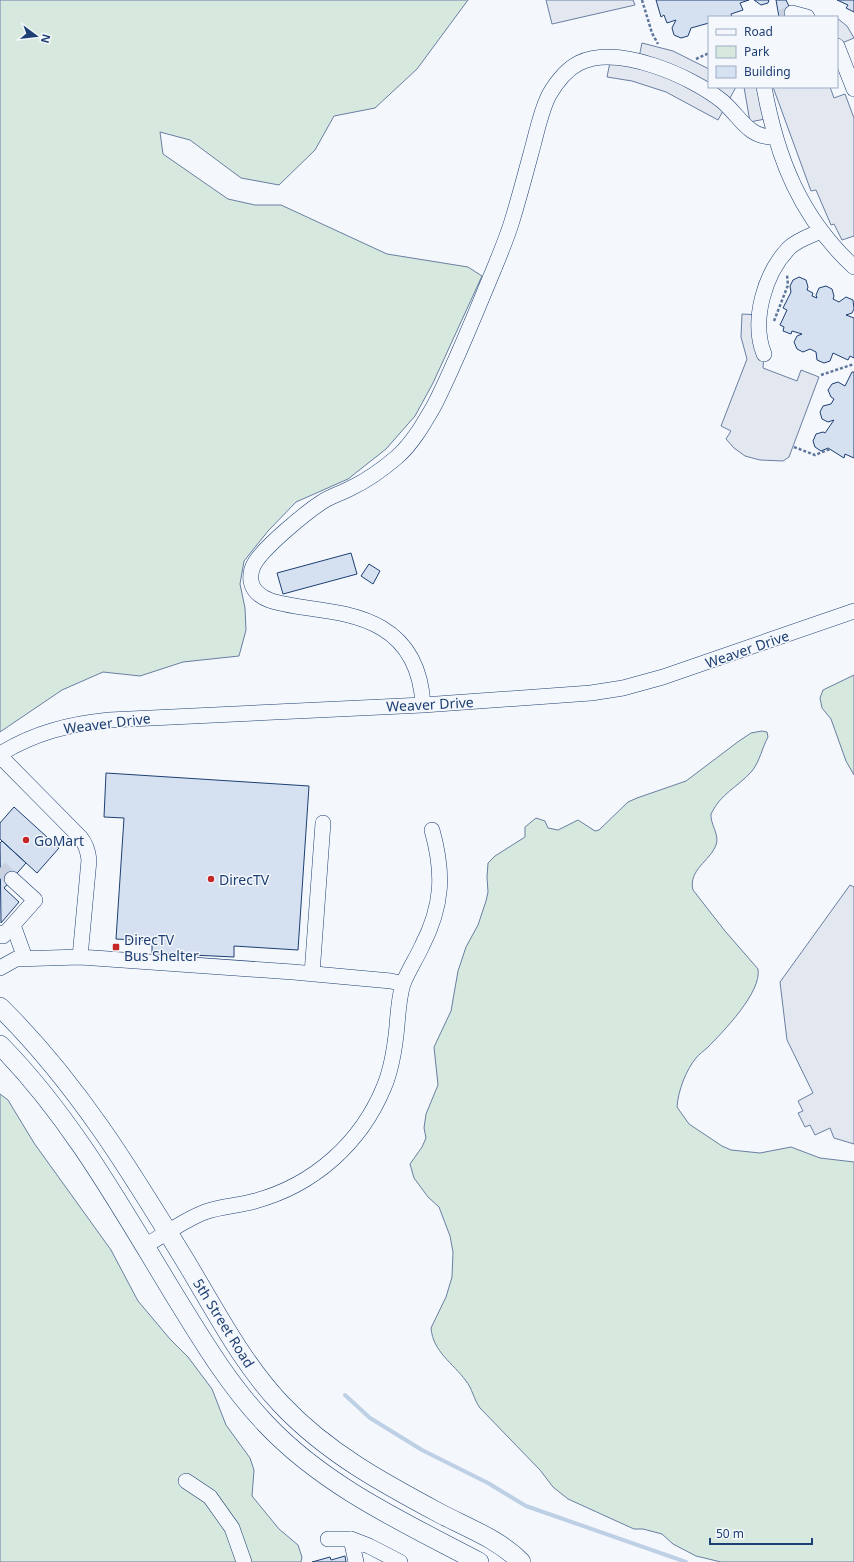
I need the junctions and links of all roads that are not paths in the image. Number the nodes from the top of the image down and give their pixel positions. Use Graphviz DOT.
graph roads {
  1 [pos="792,13"];
  2 [pos="803,16"];
  3 [pos="838,49"];
  4 [pos="764,88"];
  5 [pos="854,89"];
  6 [pos="774,137"];
  7 [pos="821,231"];
  8 [pos="854,267"];
  9 [pos="764,354"];
  10 [pos="854,611"];
  11 [pos="423,705"];
  12 [pos="0,755"];
  13 [pos="323,823"];
  14 [pos="432,830"];
  15 [pos="12,879"];
  16 [pos="13,925"];
  17 [pos="0,933"];
  18 [pos="25,958"];
  19 [pos="80,958"];
  20 [pos="0,968"];
  21 [pos="312,974"];
  22 [pos="403,984"];
  23 [pos="0,1007"];
  24 [pos="0,1045"];
  25 [pos="168,1232"];
  26 [pos="145,1246"];
  27 [pos="186,1481"];
  28 [pos="351,1539"];
  29 [pos="328,1540"];
  30 [pos="244,1562"];
  31 [pos="356,1562"];
  32 [pos="400,1562"];
  33 [pos="479,1562"];
  34 [pos="521,1562"];
  1 -- 2 [label="street"];
  3 -- 5 [label="street"];
  4 -- 6 [label="street"];
  6 -- 7 [label="street"];
  6 -- 11 [label="street"];
  7 -- 8 [label="street"];
  7 -- 9 [label="street"];
  10 -- 11 [label="street, Weaver Drive"];
  11 -- 12 [label="street, Weaver Drive"];
  12 -- 19 [label="street"];
  13 -- 21 [label="street"];
  14 -- 22 [label="street"];
  15 -- 16 [label="street"];
  16 -- 17 [label="street"];
  16 -- 18 [label="street"];
  18 -- 19 [label="street"];
  18 -- 20 [label="street"];
  19 -- 21 [label="street"];
  21 -- 22 [label="street"];
  22 -- 25 [label="street"];
  23 -- 25 [label="main road, 5th Street Road"];
  24 -- 26 [label="main road, 5th Street Road"];
  25 -- 26 [label="street"];
  25 -- 34 [label="main road, 5th Street Road"];
  26 -- 33 [label="main road, 5th Street Road"];
  27 -- 30 [label="street"];
  28 -- 29 [label="street"];
  28 -- 31 [label="street"];
  28 -- 32 [label="street"];
}
